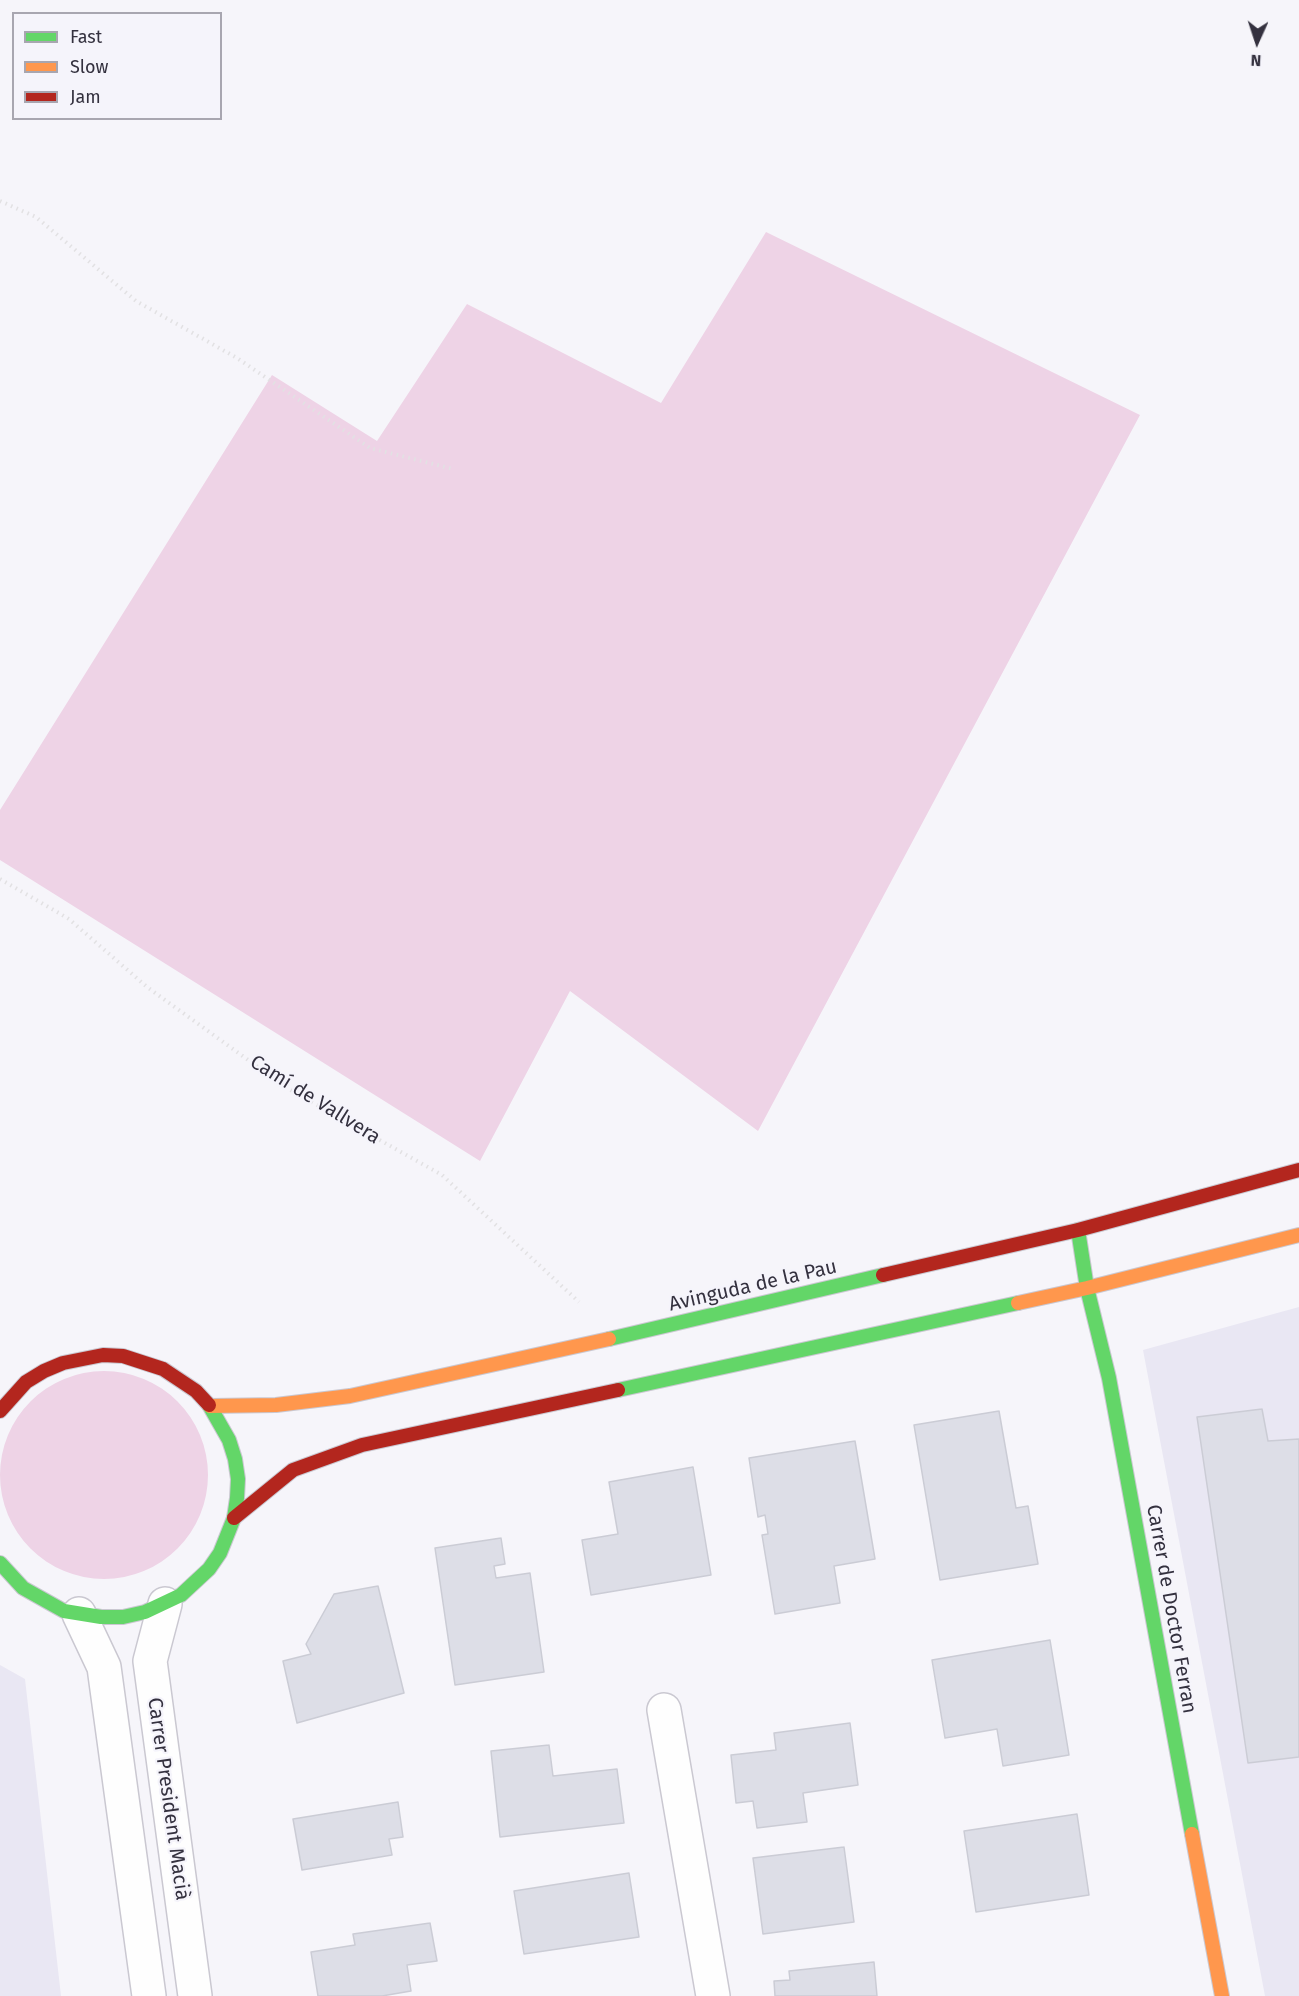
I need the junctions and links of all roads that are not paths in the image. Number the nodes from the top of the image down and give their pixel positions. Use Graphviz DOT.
graph roads {
  1 [pos="1299,1170"];
  2 [pos="1077,1230"];
  3 [pos="1299,1235"];
  4 [pos="1087,1288"];
  5 [pos="210,1406"];
  6 [pos="0,1410"];
  7 [pos="234,1518"];
  8 [pos="1,1564"];
  9 [pos="165,1604"];
  10 [pos="79,1614"];
  11 [pos="664,1710"];
  12 [pos="148,1996"];
  13 [pos="195,1996"];
  14 [pos="713,1996"];
  15 [pos="1222,1996"];
  1 -- 2 [label="street, Avinguda de la Pau"];
  2 -- 4 [label="street, Carrer de Doctor Ferran"];
  2 -- 5 [label="street, Avinguda de la Pau"];
  3 -- 4 [label="street"];
  4 -- 7 [label="street"];
  4 -- 15 [label="street, Carrer de Doctor Ferran"];
  5 -- 6 [label="street"];
  5 -- 7 [label="street"];
  7 -- 9 [label="street"];
  8 -- 10 [label="street"];
  9 -- 10 [label="street"];
  9 -- 13 [label="street, Carrer President Macià"];
  10 -- 12 [label="street"];
  11 -- 14 [label="street"];
}
